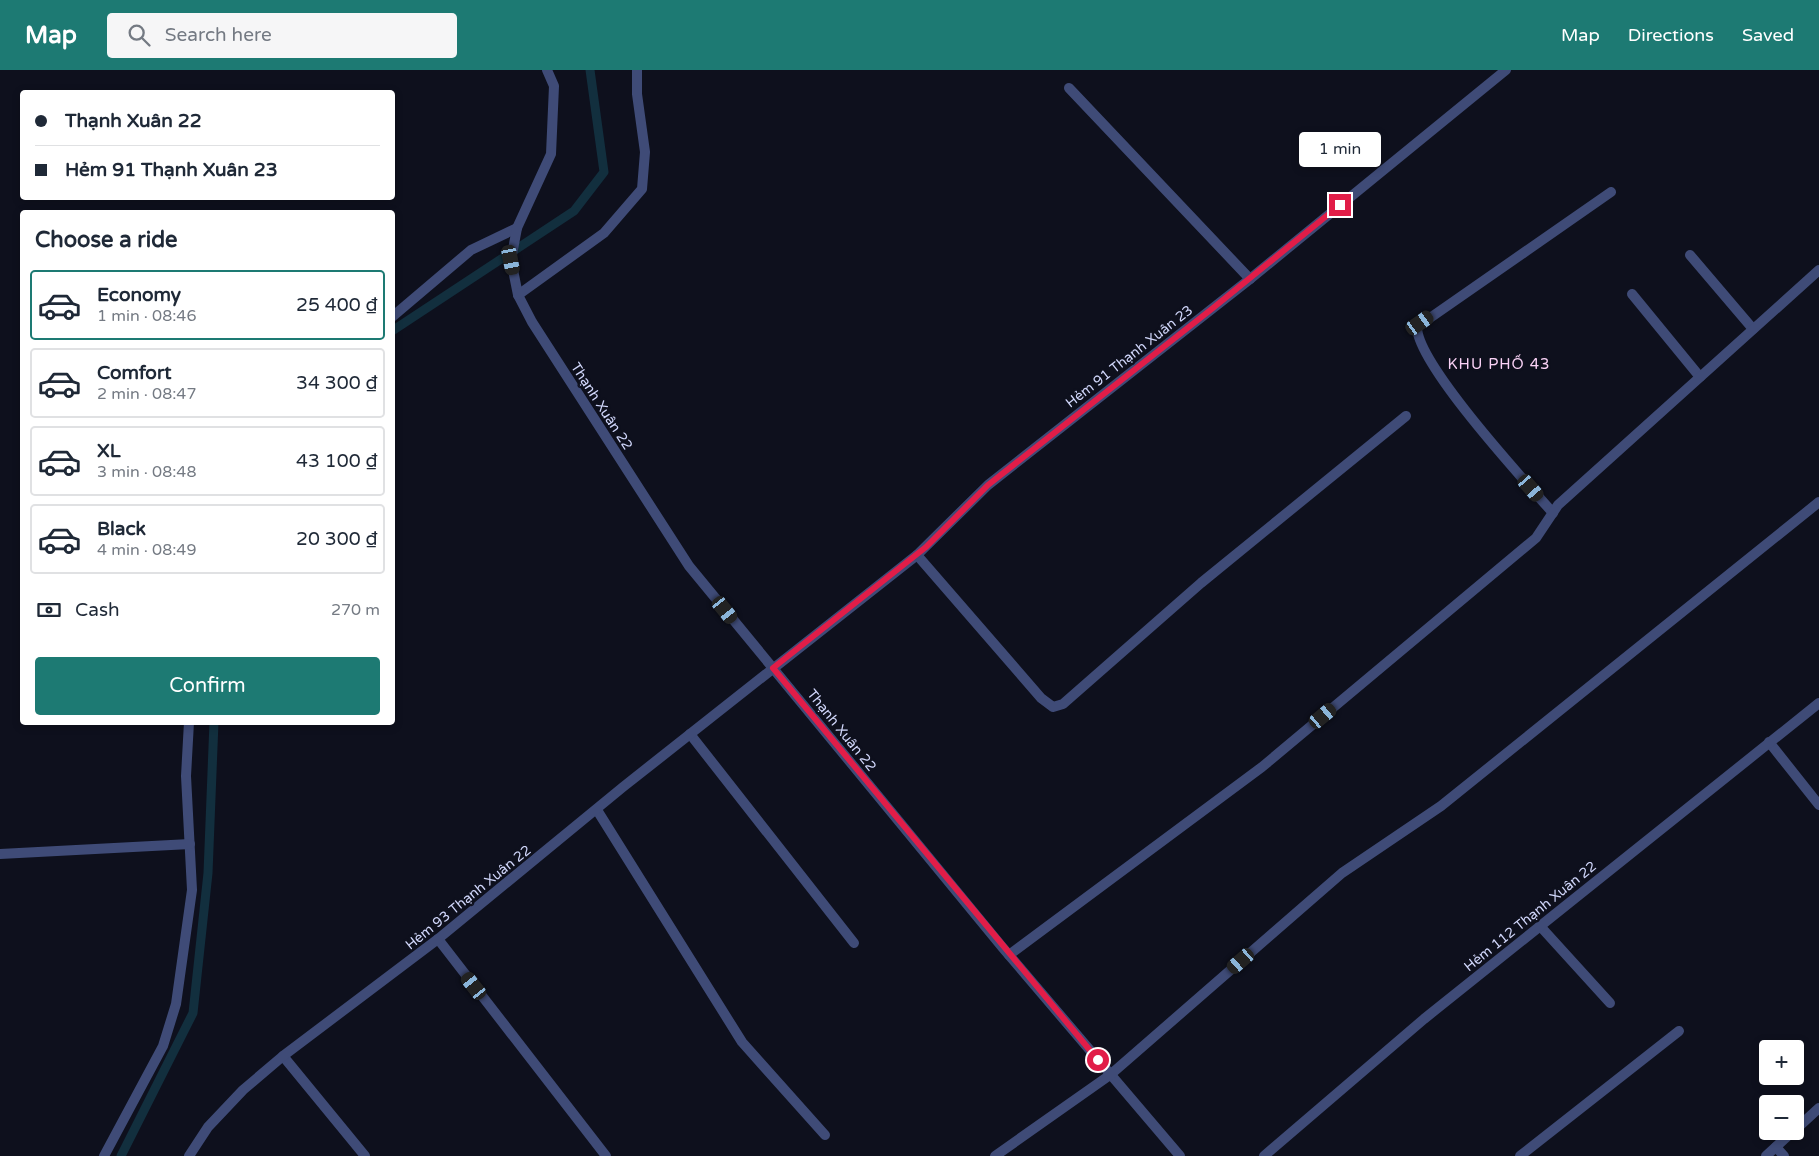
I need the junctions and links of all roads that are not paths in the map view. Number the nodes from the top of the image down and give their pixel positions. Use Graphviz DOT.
graph roads {
  1 [pos="547,70"];
  2 [pos="637,70"];
  3 [pos="1505,70"];
  4 [pos="1069,88"];
  5 [pos="1611,192"];
  6 [pos="517,228"];
  7 [pos="1690,255"];
  8 [pos="1819,270"];
  9 [pos="1250,278"];
  10 [pos="1632,294"];
  11 [pos="518,295"];
  12 [pos="395,313"];
  13 [pos="1753,329"];
  14 [pos="1700,377"];
  15 [pos="1406,416"];
  16 [pos="1819,502"];
  17 [pos="1553,513"];
  18 [pos="917,555"];
  19 [pos="773,668"];
  20 [pos="1819,703"];
  21 [pos="189,725"];
  22 [pos="690,734"];
  23 [pos="1769,742"];
  24 [pos="1819,805"];
  25 [pos="597,810"];
  26 [pos="190,844"];
  27 [pos="0,854"];
  28 [pos="1540,926"];
  29 [pos="438,939"];
  30 [pos="854,943"];
  31 [pos="1009,955"];
  32 [pos="1610,1003"];
  33 [pos="1678,1031"];
  34 [pos="284,1056"];
  35 [pos="1110,1075"];
  36 [pos="1819,1108"];
  37 [pos="1804,1122"];
  38 [pos="825,1135"];
  39 [pos="1784,1140"];
  40 [pos="1776,1147"];
  41 [pos="104,1156"];
  42 [pos="189,1156"];
  43 [pos="365,1156"];
  44 [pos="606,1156"];
  45 [pos="995,1156"];
  46 [pos="1180,1156"];
  47 [pos="1264,1156"];
  48 [pos="1520,1156"];
  49 [pos="1766,1156"];
  50 [pos="1784,1156"];
  1 -- 6 [label="street, Thạnh Xuân 22"];
  2 -- 11 [label="street"];
  3 -- 9 [label="street, Hẻm 91 Thạnh Xuân 23"];
  4 -- 9 [label="street"];
  5 -- 17 [label="street"];
  6 -- 11 [label="street, Thạnh Xuân 22"];
  6 -- 12 [label="street"];
  7 -- 13 [label="street"];
  8 -- 13 [label="street"];
  9 -- 18 [label="street, Hẻm 91 Thạnh Xuân 23"];
  10 -- 14 [label="street"];
  11 -- 19 [label="street, Thạnh Xuân 22"];
  13 -- 14 [label="street"];
  14 -- 17 [label="street"];
  15 -- 18 [label="street"];
  16 -- 35 [label="street"];
  17 -- 31 [label="street"];
  18 -- 19 [label="street, Hẻm 91 Thạnh Xuân 23"];
  19 -- 22 [label="street, Hẻm 93 Thạnh Xuân 22"];
  19 -- 31 [label="street, Thạnh Xuân 22"];
  20 -- 23 [label="street, Hẻm 112 Thạnh Xuân 22"];
  21 -- 26 [label="street"];
  22 -- 25 [label="street, Hẻm 93 Thạnh Xuân 22"];
  22 -- 30 [label="street"];
  23 -- 24 [label="street"];
  23 -- 28 [label="street, Hẻm 112 Thạnh Xuân 22"];
  25 -- 29 [label="street, Hẻm 93 Thạnh Xuân 22"];
  25 -- 38 [label="street"];
  26 -- 27 [label="street"];
  26 -- 41 [label="street"];
  28 -- 32 [label="street"];
  28 -- 47 [label="street, Hẻm 112 Thạnh Xuân 22"];
  29 -- 34 [label="street, Hẻm 93 Thạnh Xuân 22"];
  29 -- 44 [label="street"];
  31 -- 35 [label="street, Thạnh Xuân 22"];
  33 -- 48 [label="street"];
  34 -- 42 [label="street, Hẻm 93 Thạnh Xuân 22"];
  34 -- 43 [label="street"];
  35 -- 45 [label="street"];
  35 -- 46 [label="street, Thạnh Xuân 22"];
  36 -- 37 [label="street"];
  39 -- 40 [label="street"];
  40 -- 49 [label="street"];
  40 -- 50 [label="street"];
}
